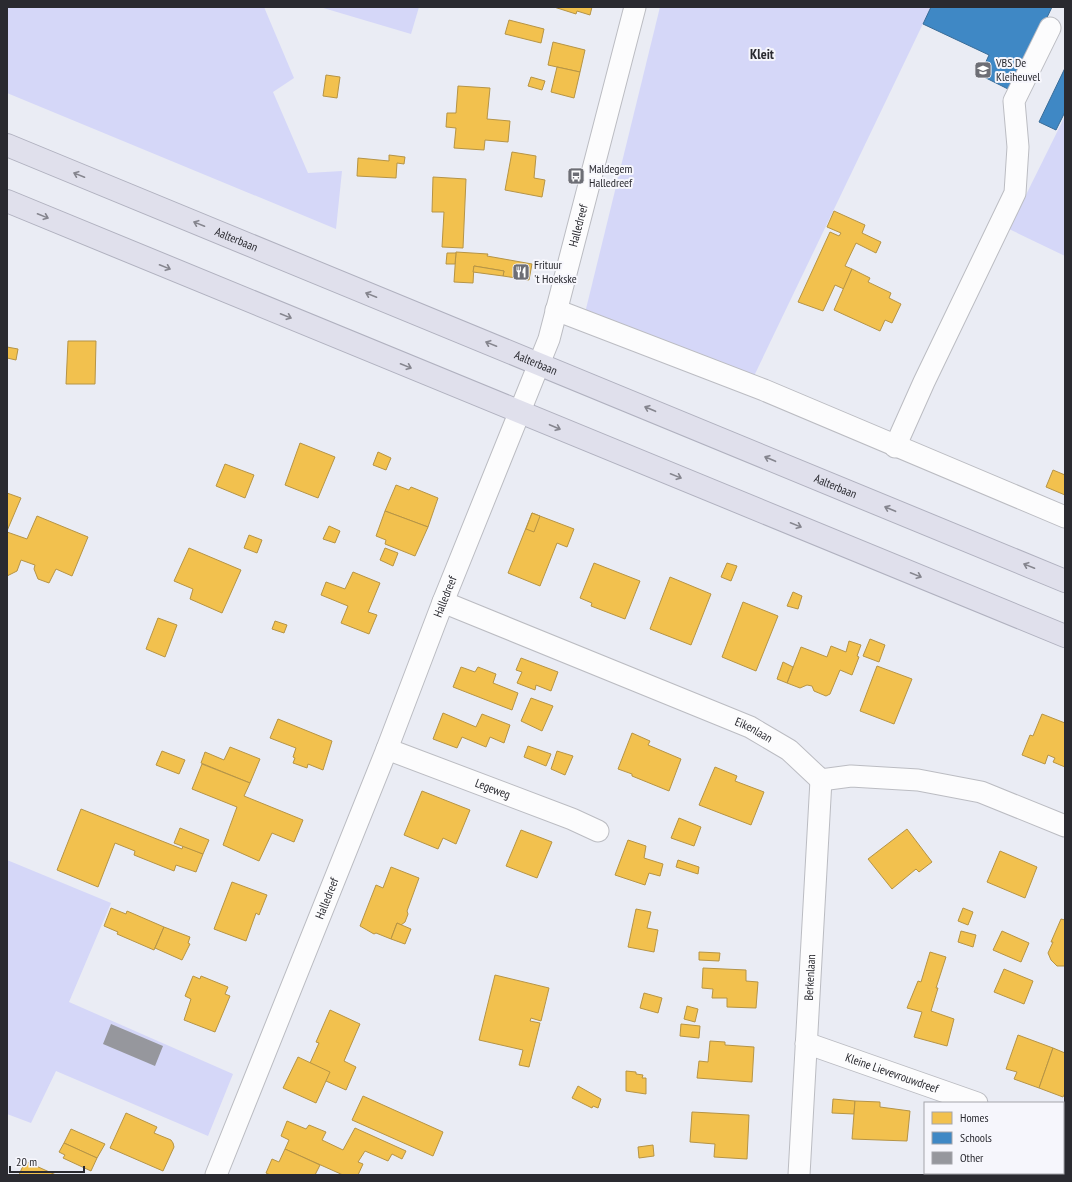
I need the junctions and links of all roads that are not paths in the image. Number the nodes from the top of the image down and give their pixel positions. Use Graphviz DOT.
graph roads {
  1 [pos="635,7"];
  2 [pos="1050,28"];
  3 [pos="7,145"];
  4 [pos="7,201"];
  5 [pos="556,310"];
  6 [pos="540,364"];
  7 [pos="519,412"];
  8 [pos="895,447"];
  9 [pos="1065,517"];
  10 [pos="1065,581"];
  11 [pos="443,602"];
  12 [pos="1065,636"];
  13 [pos="387,749"];
  14 [pos="821,780"];
  15 [pos="1065,826"];
  16 [pos="598,831"];
  17 [pos="806,1043"];
  18 [pos="974,1102"];
  19 [pos="216,1175"];
  20 [pos="799,1175"];
  1 -- 5 [label="street, Halledreef"];
  2 -- 8 [label="street"];
  6 -- 3 [label="highway, Aalterbaan, one-way"];
  4 -- 7 [label="highway, one-way"];
  5 -- 6 [label="street, Halledreef"];
  5 -- 8 [label="street"];
  6 -- 7 [label="street, Halledreef"];
  10 -- 6 [label="highway, Aalterbaan, one-way"];
  7 -- 11 [label="street, Halledreef"];
  7 -- 12 [label="highway, one-way"];
  8 -- 9 [label="street"];
  11 -- 13 [label="street, Halledreef"];
  11 -- 14 [label="street, Eikenlaan"];
  13 -- 16 [label="street, Legeweg"];
  13 -- 19 [label="street, Halledreef"];
  14 -- 15 [label="street"];
  14 -- 17 [label="street, Berkenlaan"];
  17 -- 18 [label="street, Kleine Lievevrouwdreef"];
  17 -- 20 [label="street, Berkenlaan"];
}
